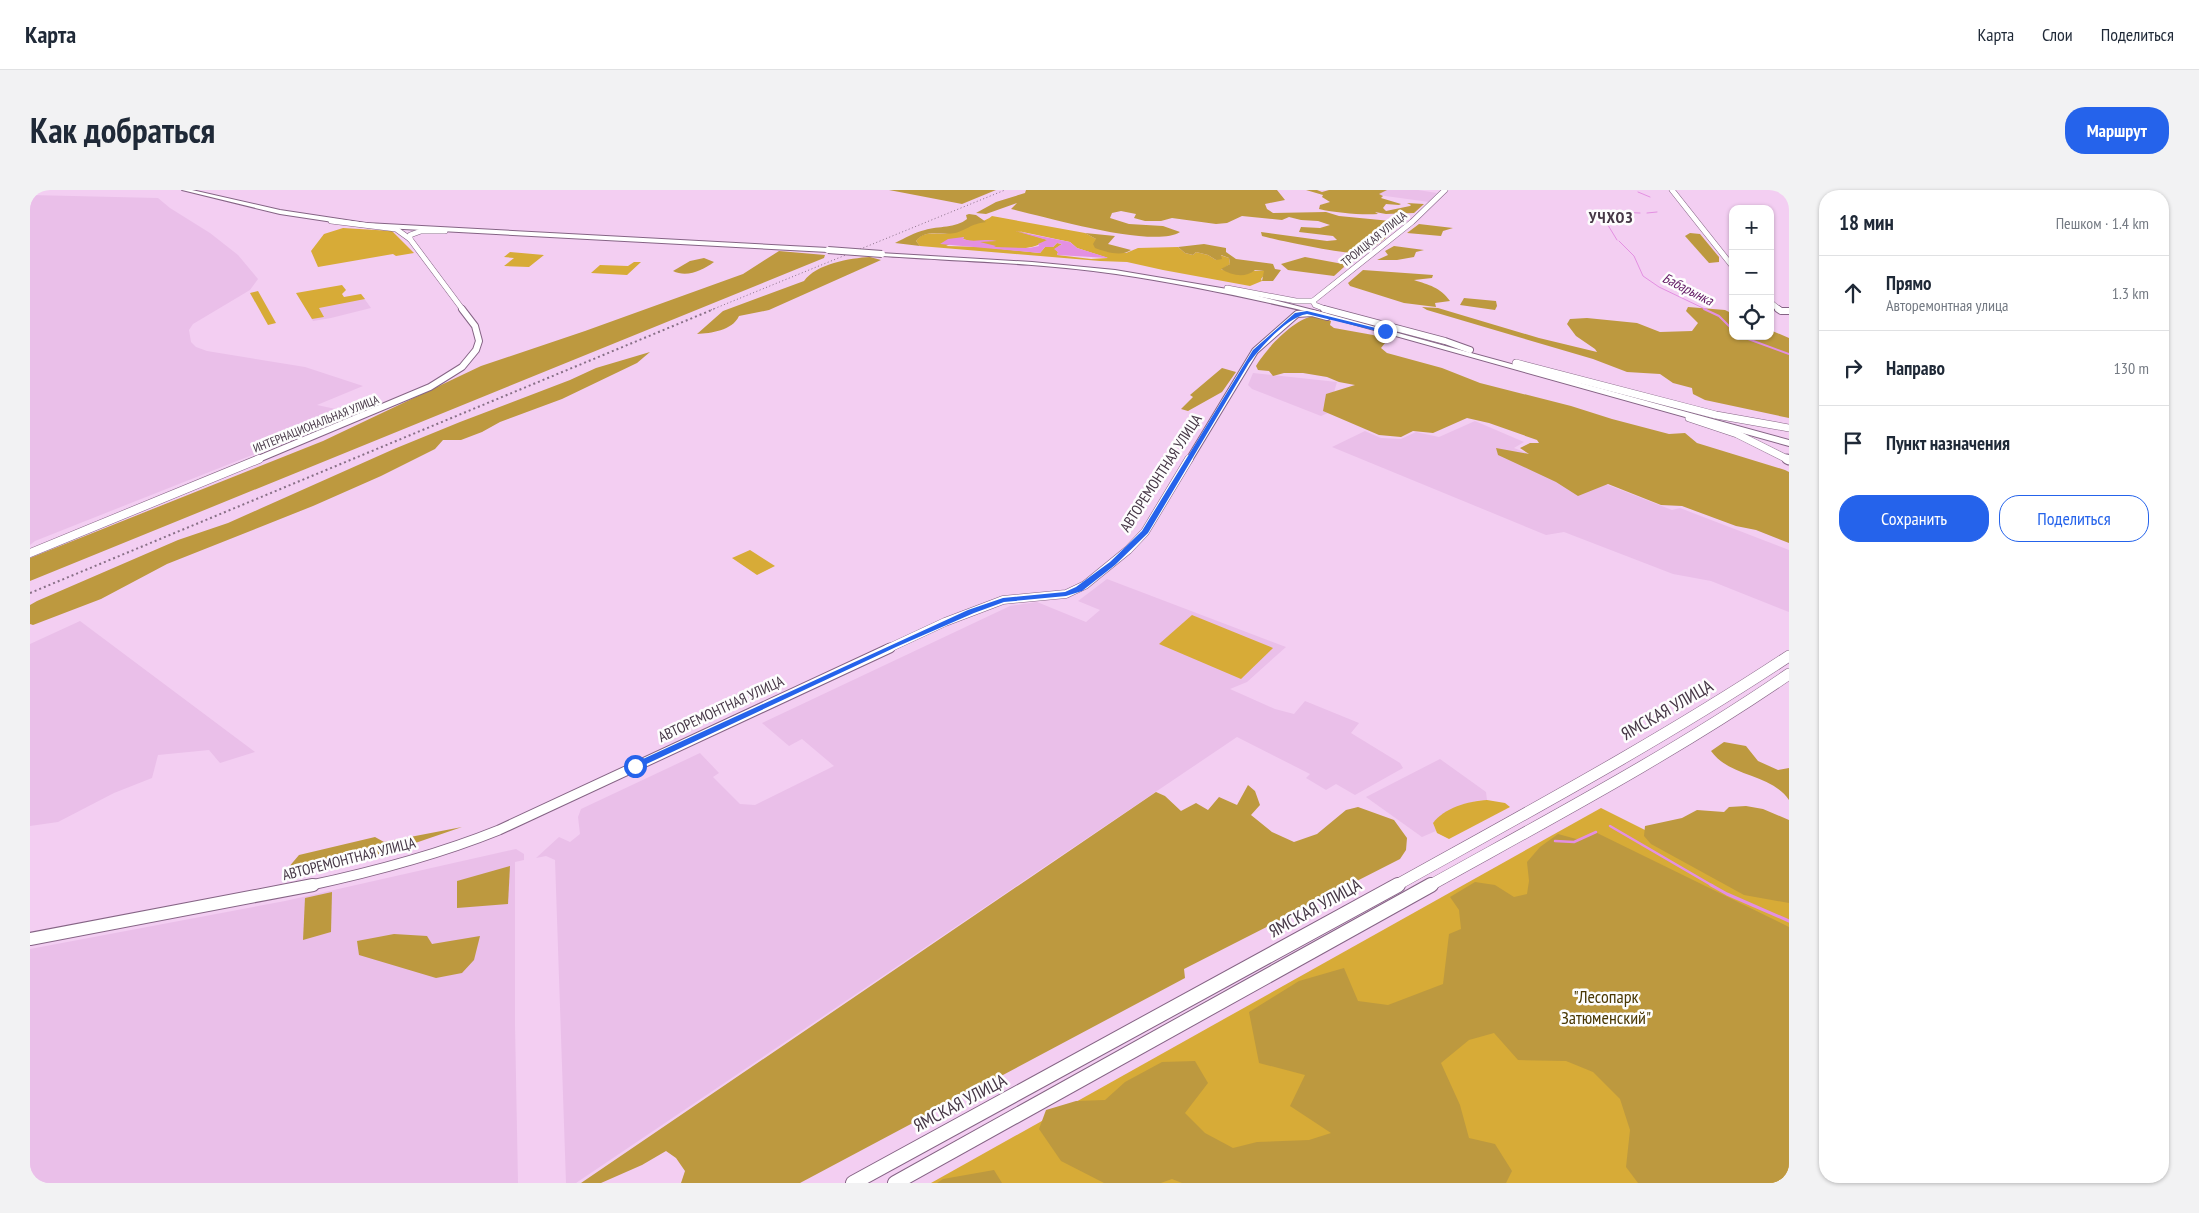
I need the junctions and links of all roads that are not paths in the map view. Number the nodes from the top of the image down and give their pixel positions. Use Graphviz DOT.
graph roads {
  1 [pos="185,190"];
  2 [pos="200,190"];
  3 [pos="1445,190"];
  4 [pos="1672,190"];
  5 [pos="331,221"];
  6 [pos="485,232"];
  7 [pos="410,239"];
  8 [pos="829,249"];
  9 [pos="884,252"];
  10 [pos="1729,262"];
  11 [pos="1227,288"];
  12 [pos="1239,293"];
  13 [pos="1313,301"];
  14 [pos="1774,305"];
  15 [pos="1789,311"];
  16 [pos="1297,314"];
  17 [pos="1385,331"];
  18 [pos="1470,350"];
  19 [pos="1516,363"];
  20 [pos="1554,378"];
  21 [pos="1789,428"];
  22 [pos="1789,439"];
  23 [pos="1789,443"];
  24 [pos="1789,460"];
  25 [pos="30,553"];
  26 [pos="1789,656"];
  27 [pos="1789,674"];
  28 [pos="30,939"];
  29 [pos="852,1183"];
  30 [pos="894,1183"];
  1 -- 5 [label="highway"];
  2 -- 8 [label="highway"];
  3 -- 13 [label="street, ТРОИЦКАЯ УЛИЦА"];
  4 -- 10 [label="street"];
  5 -- 6 [label="highway"];
  5 -- 7 [label="street"];
  6 -- 7 [label="street"];
  6 -- 8 [label="highway"];
  7 -- 25 [label="street, ИНТЕРНАЦИОНАЛЬНАЯ УЛИЦА"];
  8 -- 9 [label="highway, bridge"];
  9 -- 11 [label="highway"];
  9 -- 12 [label="highway"];
  11 -- 13 [label="street"];
  11 -- 18 [label="highway"];
  12 -- 16 [label="street"];
  12 -- 17 [label="highway"];
  13 -- 18 [label="street"];
  14 -- 15 [label="street"];
  16 -- 17 [label="street"];
  16 -- 28 [label="street, АВТОРЕМОНТНАЯ УЛИЦА"];
  17 -- 20 [label="highway"];
  18 -- 19 [label="highway"];
  19 -- 21 [label="main road"];
  19 -- 22 [label="highway"];
  20 -- 23 [label="highway"];
  20 -- 24 [label="main road"];
  26 -- 29 [label="main road, ЯМСКАЯ УЛИЦА"];
  27 -- 30 [label="main road"];
}
